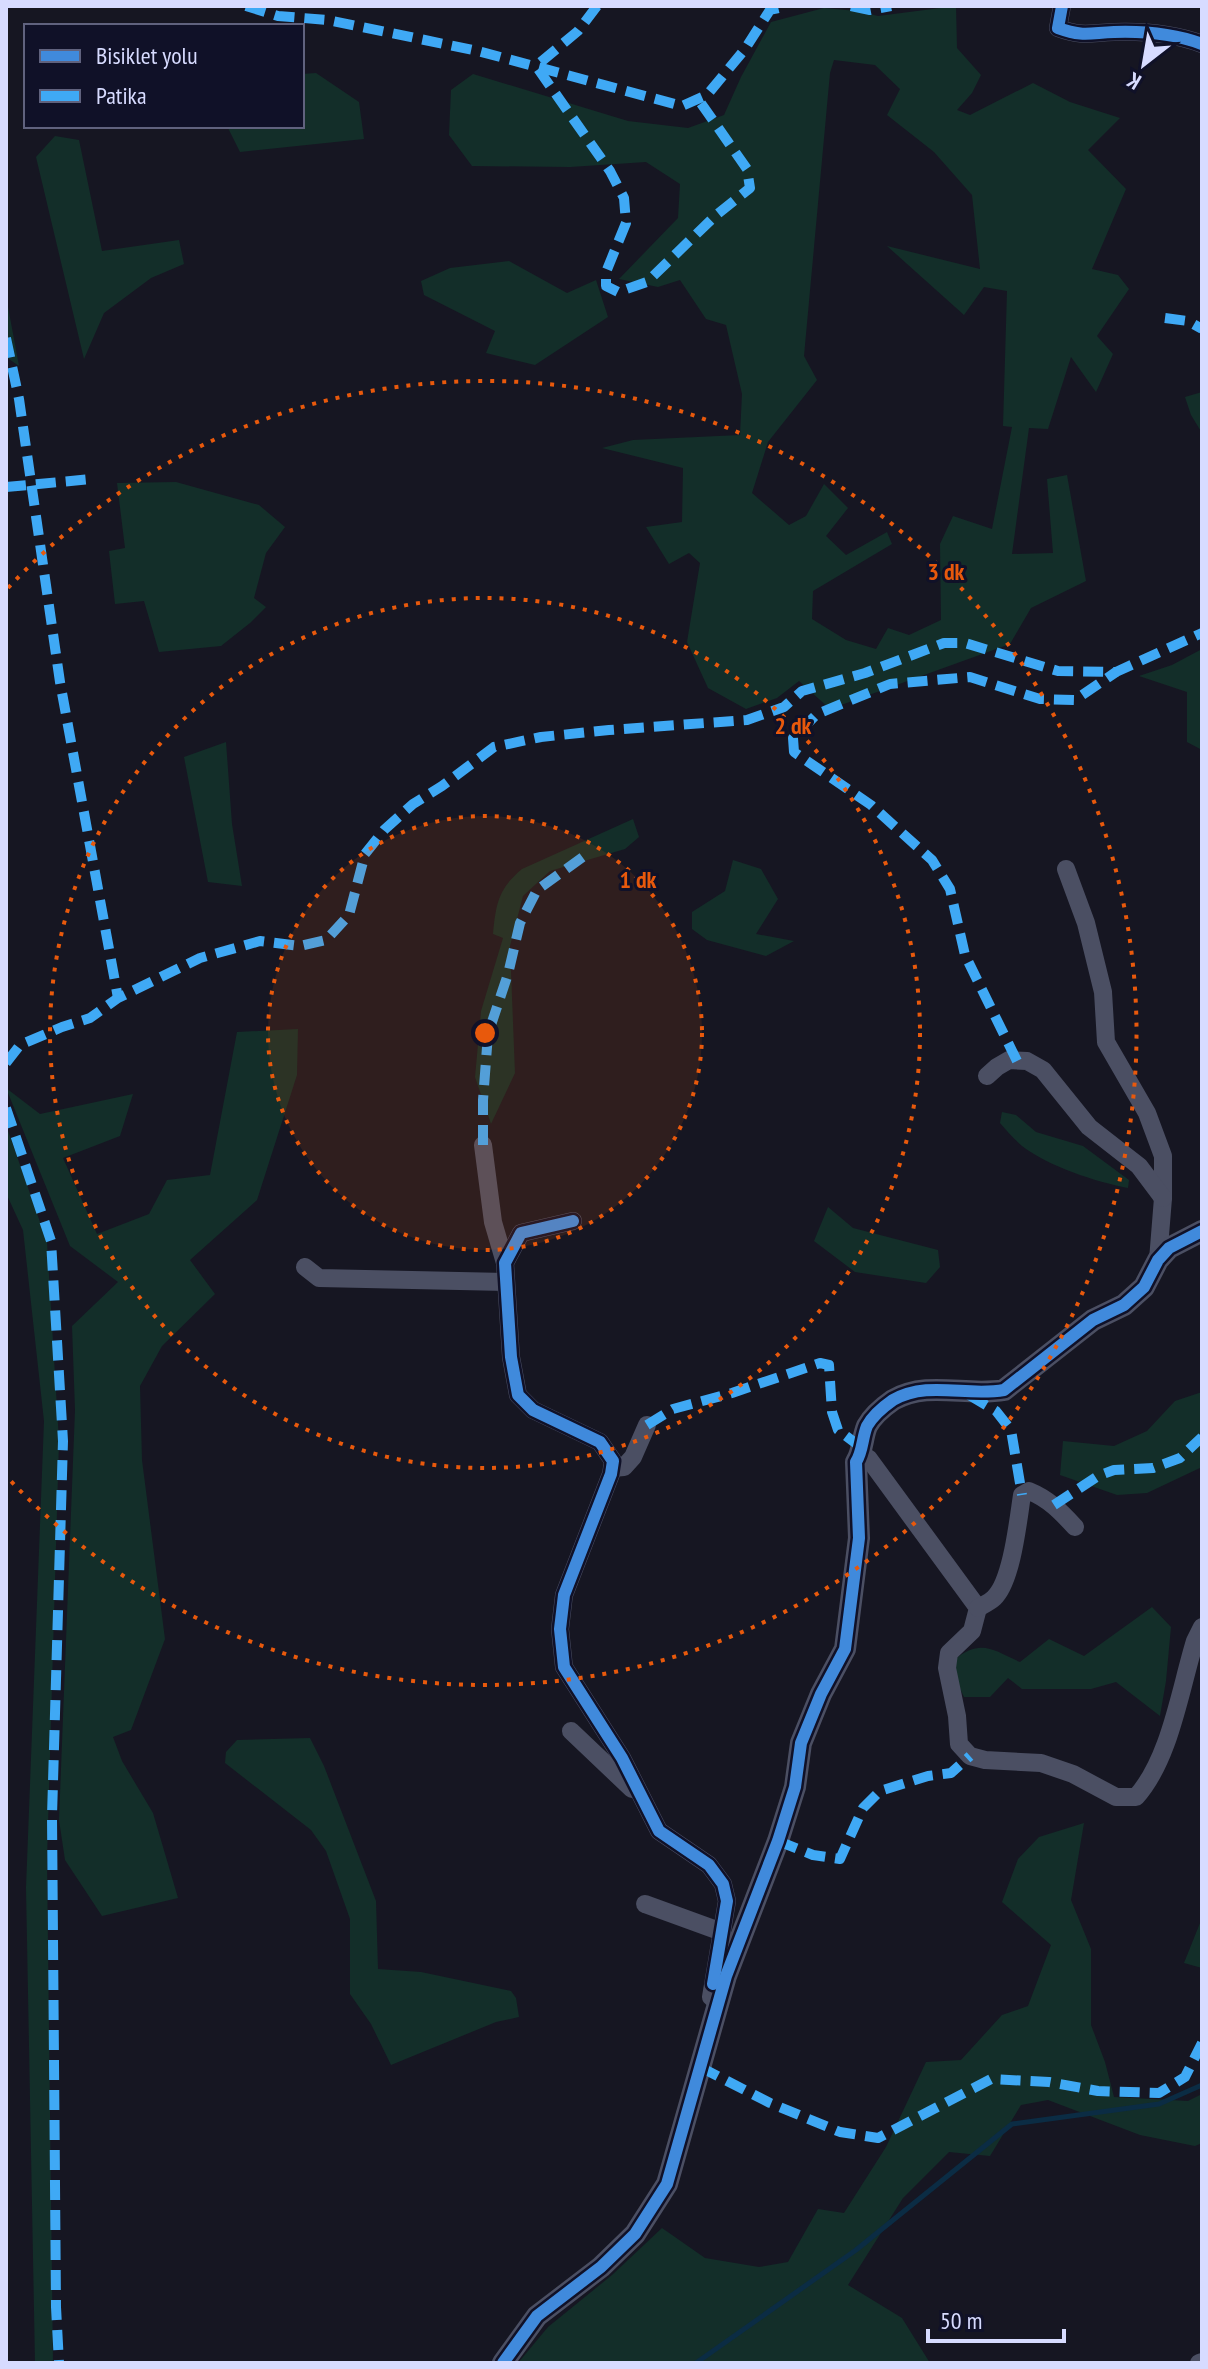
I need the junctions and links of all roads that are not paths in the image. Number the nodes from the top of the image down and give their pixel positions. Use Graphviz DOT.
graph roads {
  1 [pos="1062,6"];
  2 [pos="1202,44"];
  3 [pos="1066,869"];
  4 [pos="987,1076"];
  5 [pos="483,1145"];
  6 [pos="1163,1198"];
  7 [pos="573,1221"];
  8 [pos="1202,1231"];
  9 [pos="1158,1260"];
  10 [pos="505,1263"];
  11 [pos="305,1267"];
  12 [pos="506,1282"];
  13 [pos="647,1425"];
  14 [pos="861,1454"];
  15 [pos="612,1468"];
  16 [pos="1075,1527"];
  17 [pos="978,1608"];
  18 [pos="1202,1627"];
  19 [pos="571,1731"];
  20 [pos="643,1800"];
  21 [pos="645,1904"];
  22 [pos="722,1932"];
  23 [pos="700,2067"];
  24 [pos="503,2363"];
  1 -- 2 [label="street"];
  3 -- 6 [label="street"];
  4 -- 6 [label="street"];
  5 -- 10 [label="street"];
  6 -- 9 [label="street"];
  7 -- 10 [label="street"];
  8 -- 9 [label="street"];
  9 -- 14 [label="street"];
  10 -- 12 [label="street"];
  11 -- 12 [label="street"];
  12 -- 15 [label="street"];
  13 -- 15 [label="street"];
  14 -- 17 [label="street"];
  14 -- 23 [label="street"];
  15 -- 20 [label="street"];
  16 -- 17 [label="street"];
  17 -- 18 [label="street"];
  19 -- 20 [label="street"];
  20 -- 22 [label="street"];
  21 -- 22 [label="street"];
  22 -- 23 [label="street"];
  23 -- 24 [label="street"];
}
